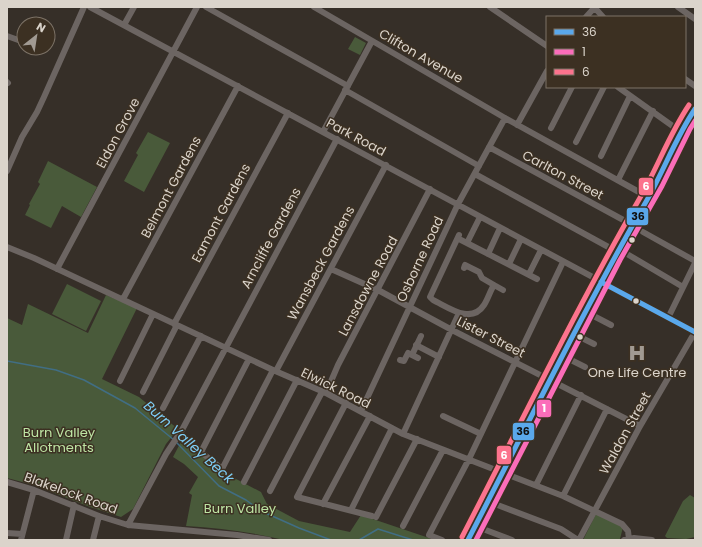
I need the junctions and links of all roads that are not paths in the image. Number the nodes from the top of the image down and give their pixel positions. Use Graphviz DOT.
graph roads {
  1 [pos="84,7"];
  2 [pos="90,7"];
  3 [pos="134,7"];
  4 [pos="197,7"];
  5 [pos="206,7"];
  6 [pos="314,7"];
  7 [pos="490,7"];
  8 [pos="594,7"];
  9 [pos="678,7"];
  10 [pos="587,16"];
  11 [pos="602,16"];
  12 [pos="695,19"];
  13 [pos="124,25"];
  14 [pos="372,41"];
  15 [pos="546,45"];
  16 [pos="174,52"];
  17 [pos="546,73"];
  18 [pos="686,80"];
  19 [pos="238,86"];
  20 [pos="695,86"];
  21 [pos="346,88"];
  22 [pos="571,88"];
  23 [pos="603,88"];
  24 [pos="619,88"];
  25 [pos="630,96"];
  26 [pos="695,109"];
  27 [pos="653,111"];
  28 [pos="288,113"];
  29 [pos="505,118"];
  30 [pos="517,125"];
  31 [pos="674,127"];
  32 [pos="551,128"];
  33 [pos="323,132"];
  34 [pos="337,139"];
  35 [pos="576,142"];
  36 [pos="489,148"];
  37 [pos="601,156"];
  38 [pos="386,165"];
  39 [pos="479,166"];
  40 [pos="7,171"];
  41 [pos="475,174"];
  42 [pos="618,180"];
  43 [pos="430,189"];
  44 [pos="639,192"];
  45 [pos="458,204"];
  46 [pos="480,217"];
  47 [pos="627,222"];
  48 [pos="500,228"];
  49 [pos="643,232"];
  50 [pos="521,239"];
  51 [pos="467,243"];
  52 [pos="7,247"];
  53 [pos="612,249"];
  54 [pos="541,250"];
  55 [pos="488,254"];
  56 [pos="614,257"];
  57 [pos="563,262"];
  58 [pos="695,262"];
  59 [pos="509,264"];
  60 [pos="464,268"];
  61 [pos="57,269"];
  62 [pos="331,269"];
  63 [pos="529,274"];
  64 [pos="537,279"];
  65 [pos="601,282"];
  66 [pos="494,285"];
  67 [pos="683,287"];
  68 [pos="378,290"];
  69 [pos="503,290"];
  70 [pos="123,299"];
  71 [pos="410,307"];
  72 [pos="586,312"];
  73 [pos="460,313"];
  74 [pos="153,314"];
  75 [pos="668,318"];
  76 [pos="176,324"];
  77 [pos="611,325"];
  78 [pos="452,330"];
  79 [pos="694,335"];
  80 [pos="201,336"];
  81 [pos="421,336"];
  82 [pos="582,338"];
  83 [pos="594,344"];
  84 [pos="416,345"];
  85 [pos="225,347"];
  86 [pos="563,356"];
  87 [pos="439,357"];
  88 [pos="249,359"];
  89 [pos="516,362"];
  90 [pos="402,363"];
  91 [pos="585,367"];
  92 [pos="274,371"];
  93 [pos="297,380"];
  94 [pos="550,380"];
  95 [pos="120,381"];
  96 [pos="143,392"];
  97 [pos="324,392"];
  98 [pos="581,395"];
  99 [pos="346,403"];
  100 [pos="163,408"];
  101 [pos="607,409"];
  102 [pos="361,412"];
  103 [pos="370,416"];
  104 [pos="443,416"];
  105 [pos="454,421"];
  106 [pos="640,426"];
  107 [pos="392,428"];
  108 [pos="450,428"];
  109 [pos="403,434"];
  110 [pos="481,434"];
  111 [pos="417,439"];
  112 [pos="443,450"];
  113 [pos="469,460"];
  114 [pos="502,472"];
  115 [pos="7,482"];
  116 [pos="244,482"];
  117 [pos="536,485"];
  118 [pos="34,490"];
  119 [pos="270,491"];
  120 [pos="563,496"];
  121 [pos="487,501"];
  122 [pos="323,504"];
  123 [pos="74,505"];
  124 [pos="351,510"];
  125 [pos="595,511"];
  126 [pos="99,516"];
  127 [pos="128,524"];
  128 [pos="403,526"];
  129 [pos="475,526"];
  130 [pos="7,533"];
  131 [pos="22,537"];
  132 [pos="626,539"];
  133 [pos="66,540"];
  134 [pos="93,540"];
  135 [pos="269,540"];
  136 [pos="442,540"];
  137 [pos="468,540"];
  138 [pos="512,540"];
  139 [pos="579,540"];
  140 [pos="652,540"];
  1 -- 40 [label="street"];
  2 -- 13 [label="street, Park Road"];
  3 -- 13 [label="street"];
  4 -- 16 [label="street, Eldon Grove"];
  5 -- 21 [label="street"];
  6 -- 14 [label="street, Clifton Avenue"];
  7 -- 15 [label="street"];
  8 -- 10 [label="street"];
  8 -- 11 [label="street"];
  9 -- 12 [label="street"];
  13 -- 16 [label="street, Park Road"];
  14 -- 21 [label="street"];
  14 -- 29 [label="street, Clifton Avenue"];
  16 -- 19 [label="street, Park Road"];
  16 -- 61 [label="street, Eldon Grove"];
  17 -- 30 [label="street"];
  18 -- 20 [label="street"];
  19 -- 28 [label="street, Park Road"];
  19 -- 70 [label="street, Belmont Gardens"];
  21 -- 33 [label="street"];
  21 -- 39 [label="street"];
  22 -- 32 [label="street"];
  23 -- 35 [label="street"];
  24 -- 25 [label="street"];
  25 -- 27 [label="street"];
  25 -- 37 [label="street"];
  26 -- 56 [label="main road"];
  27 -- 31 [label="street"];
  27 -- 42 [label="street"];
  28 -- 33 [label="street, Park Road"];
  28 -- 76 [label="street, Eamont Gardens"];
  29 -- 30 [label="street, Clifton Avenue"];
  29 -- 36 [label="street, Osborne Road"];
  30 -- 42 [label="street, Clifton Avenue"];
  33 -- 34 [label="street, Park Road"];
  34 -- 38 [label="street, Park Road"];
  34 -- 85 [label="street, Arncliffe Gardens"];
  36 -- 39 [label="street, Osborne Road"];
  36 -- 47 [label="street, Carlton Street"];
  38 -- 43 [label="street, Park Road"];
  38 -- 62 [label="street, Wansbeck Gardens"];
  39 -- 41 [label="street, Osborne Road"];
  41 -- 45 [label="street, Osborne Road"];
  41 -- 53 [label="street"];
  42 -- 44 [label="street, Clifton Avenue"];
  43 -- 45 [label="street, Park Road"];
  43 -- 68 [label="street, Lansdowne Road"];
  45 -- 46 [label="street, Park Road"];
  45 -- 71 [label="street, Osborne Road"];
  46 -- 48 [label="street, Park Road"];
  46 -- 51 [label="street"];
  48 -- 50 [label="street, Park Road"];
  48 -- 55 [label="street"];
  49 -- 58 [label="street"];
  50 -- 54 [label="street, Park Road"];
  50 -- 59 [label="street"];
  51 -- 55 [label="street"];
  51 -- 73 [label="street"];
  52 -- 61 [label="street, Elwick Road"];
  54 -- 57 [label="street, Park Road"];
  54 -- 63 [label="street"];
  55 -- 59 [label="street"];
  56 -- 65 [label="main road"];
  56 -- 67 [label="street"];
  57 -- 65 [label="street, Park Road"];
  57 -- 89 [label="street"];
  58 -- 67 [label="street"];
  59 -- 63 [label="street"];
  60 -- 66 [label="street"];
  61 -- 70 [label="street, Elwick Road"];
  62 -- 68 [label="street, Lister Street"];
  62 -- 92 [label="street, Wansbeck Gardens"];
  63 -- 64 [label="street"];
  65 -- 72 [label="main road"];
  65 -- 75 [label="street, Park Road"];
  66 -- 69 [label="street"];
  66 -- 73 [label="street"];
  67 -- 75 [label="street"];
  68 -- 71 [label="street, Lister Street"];
  68 -- 97 [label="street, Lansdowne Road"];
  70 -- 74 [label="street, Elwick Road"];
  71 -- 78 [label="street, Lister Street"];
  71 -- 102 [label="street, Osborne Road"];
  72 -- 77 [label="street"];
  72 -- 86 [label="main road"];
  73 -- 78 [label="street"];
  74 -- 76 [label="street, Elwick Road"];
  74 -- 95 [label="street"];
  75 -- 79 [label="street, Park Road"];
  76 -- 80 [label="street, Elwick Road"];
  76 -- 96 [label="street, Eamont Gardens"];
  78 -- 87 [label="street"];
  78 -- 89 [label="street, Lister Street"];
  79 -- 106 [label="street, Waldon Street"];
  80 -- 85 [label="street, Elwick Road"];
  80 -- 100 [label="street"];
  81 -- 84 [label="street"];
  82 -- 83 [label="street"];
  84 -- 87 [label="street"];
  84 -- 90 [label="street"];
  85 -- 88 [label="street, Elwick Road"];
  85 -- 127 [label="street, Arncliffe Gardens"];
  86 -- 91 [label="street"];
  86 -- 94 [label="main road"];
  87 -- 109 [label="street"];
  88 -- 92 [label="street, Elwick Road"];
  88 -- 92 [label="street, Wansbeck Gardens"];
  89 -- 94 [label="street, Lister Street"];
  89 -- 110 [label="street"];
  92 -- 93 [label="street, Elwick Road"];
  93 -- 97 [label="street, Elwick Road"];
  93 -- 116 [label="street"];
  94 -- 98 [label="street, Lister Street"];
  94 -- 114 [label="main road"];
  97 -- 99 [label="street, Elwick Road"];
  97 -- 119 [label="street, Lansdowne Road"];
  98 -- 101 [label="street, Lister Street"];
  98 -- 117 [label="street"];
  99 -- 102 [label="street, Elwick Road"];
  99 -- 122 [label="street"];
  101 -- 106 [label="street, Lister Street"];
  101 -- 120 [label="street"];
  102 -- 103 [label="street, Elwick Road"];
  103 -- 107 [label="street, Elwick Road"];
  103 -- 122 [label="street"];
  104 -- 105 [label="street"];
  105 -- 108 [label="street"];
  105 -- 110 [label="street"];
  106 -- 125 [label="street, Waldon Street"];
  107 -- 109 [label="street, Elwick Road"];
  107 -- 124 [label="street"];
  109 -- 111 [label="street, Elwick Road"];
  110 -- 113 [label="street"];
  111 -- 112 [label="street, Elwick Road"];
  111 -- 124 [label="street"];
  112 -- 113 [label="street, Elwick Road"];
  112 -- 128 [label="street"];
  113 -- 114 [label="street, Elwick Road"];
  113 -- 136 [label="street"];
  114 -- 117 [label="street, Elwick Road"];
  114 -- 121 [label="main road"];
  115 -- 118 [label="street, Blakelock Road"];
  117 -- 120 [label="street, Elwick Road"];
  118 -- 123 [label="street, Blakelock Road"];
  118 -- 131 [label="street"];
  120 -- 125 [label="street, Elwick Road"];
  121 -- 129 [label="main road"];
  121 -- 139 [label="street"];
  122 -- 124 [label="street"];
  123 -- 126 [label="street, Blakelock Road"];
  123 -- 133 [label="street"];
  125 -- 132 [label="street, Elwick Road"];
  125 -- 139 [label="street, Waldon Street"];
  126 -- 127 [label="street, Blakelock Road"];
  126 -- 134 [label="street"];
  127 -- 135 [label="street, Blakelock Road"];
  129 -- 137 [label="main road"];
  129 -- 138 [label="street"];
  130 -- 131 [label="street"];
  132 -- 140 [label="street, Elwick Road"];
}
